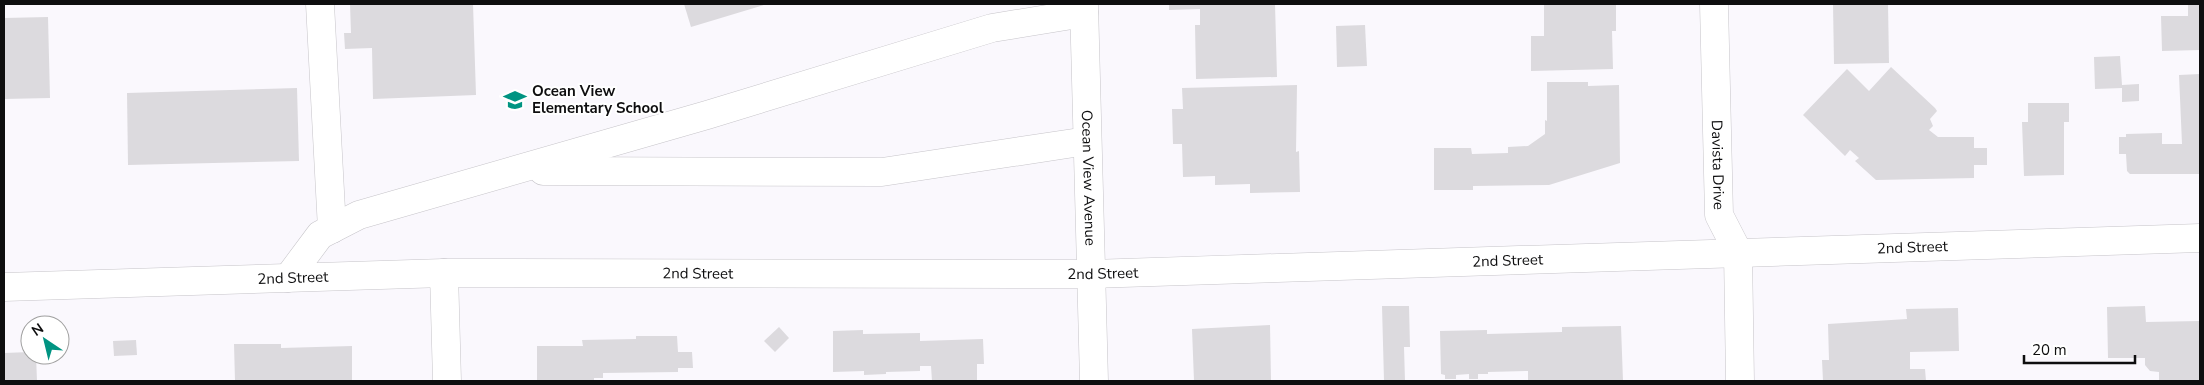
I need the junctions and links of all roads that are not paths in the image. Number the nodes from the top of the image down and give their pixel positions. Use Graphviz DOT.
graph roads {
  1 [pos="320,4"];
  2 [pos="1714,4"];
  3 [pos="1084,9"];
  4 [pos="1087,142"];
  5 [pos="511,171"];
  6 [pos="332,229"];
  7 [pos="2200,238"];
  8 [pos="1738,252"];
  9 [pos="444,272"];
  10 [pos="1091,274"];
  11 [pos="288,278"];
  12 [pos="4,288"];
  13 [pos="447,381"];
  14 [pos="1094,381"];
  15 [pos="1740,381"];
  1 -- 6 [label="street"];
  2 -- 8 [label="street, Davista Drive"];
  3 -- 4 [label="street, Ocean View Avenue"];
  3 -- 5 [label="street"];
  4 -- 5 [label="street"];
  4 -- 10 [label="street, Ocean View Avenue"];
  5 -- 6 [label="street"];
  6 -- 11 [label="street"];
  7 -- 8 [label="street, 2nd Street"];
  8 -- 10 [label="street, 2nd Street"];
  8 -- 15 [label="street, Davista Drive"];
  9 -- 10 [label="street, 2nd Street"];
  9 -- 11 [label="street, 2nd Street"];
  9 -- 13 [label="street"];
  10 -- 14 [label="street, Ocean View Avenue"];
  11 -- 12 [label="street, 2nd Street"];
}
